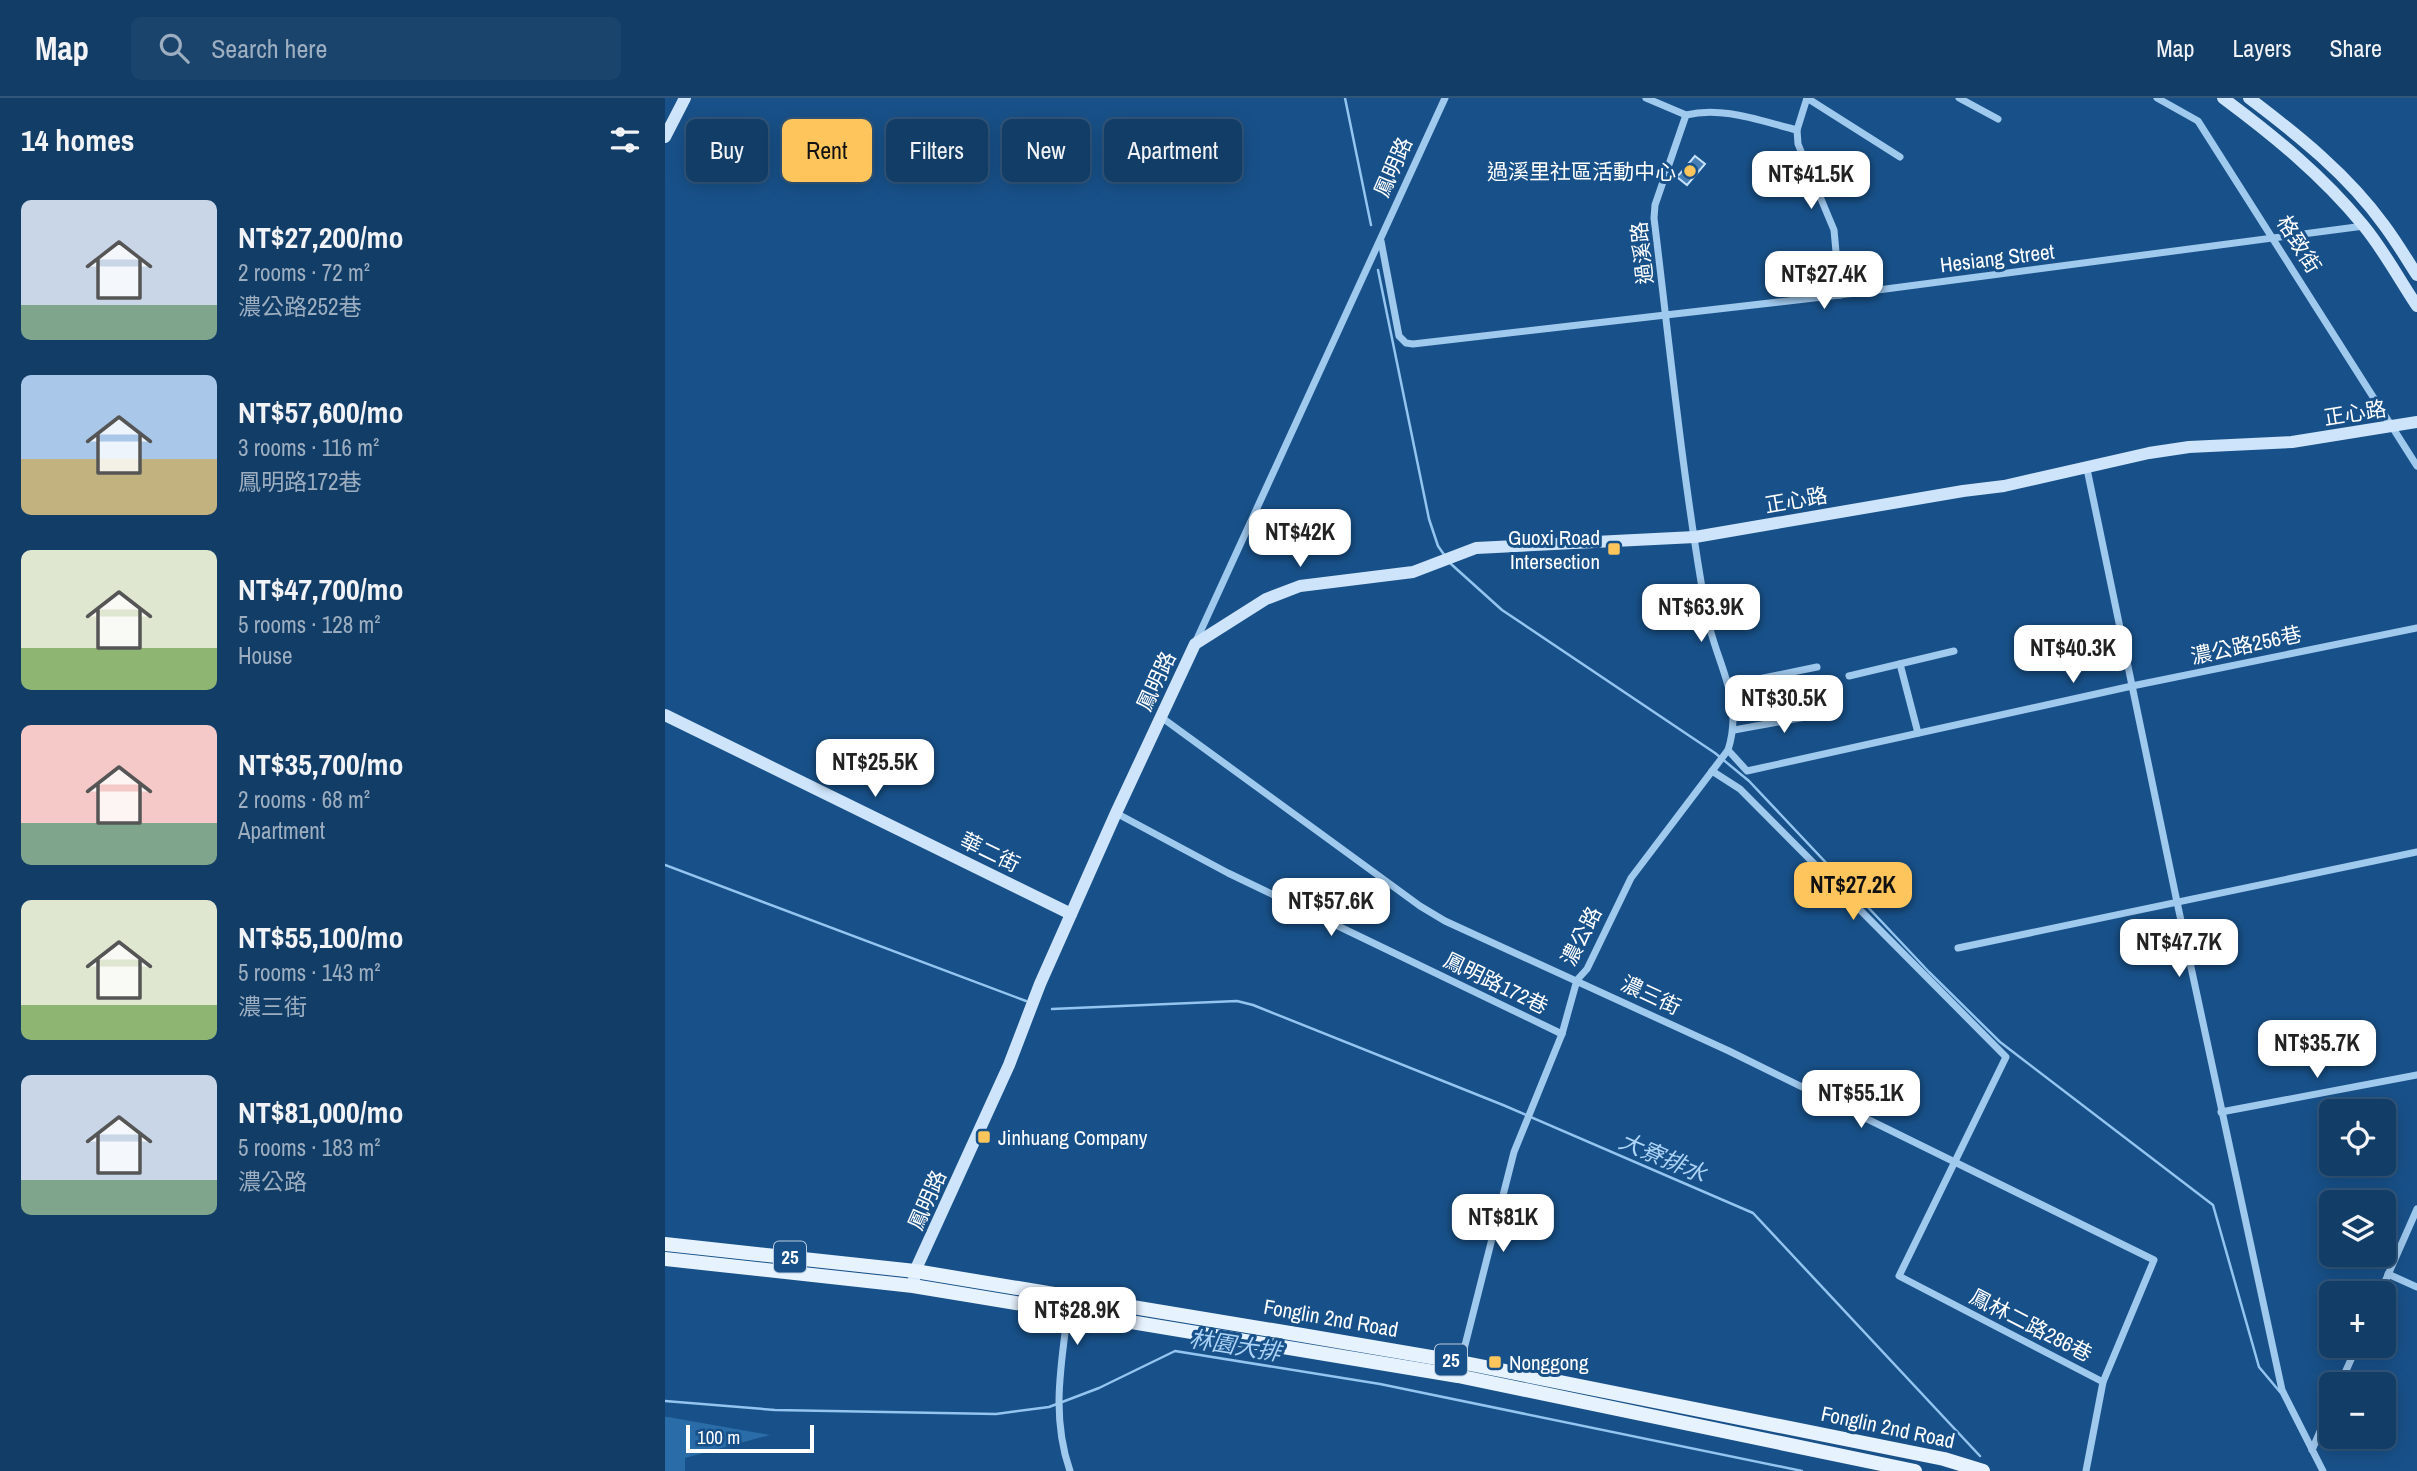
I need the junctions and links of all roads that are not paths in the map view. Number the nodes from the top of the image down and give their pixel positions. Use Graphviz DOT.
graph roads {
  1 [pos="1445,98"];
  2 [pos="1646,98"];
  3 [pos="1807,98"];
  4 [pos="1959,98"];
  5 [pos="2157,98"];
  6 [pos="2223,98"];
  7 [pos="2249,98"];
  8 [pos="682,99"];
  9 [pos="1686,115"];
  10 [pos="1998,119"];
  11 [pos="1797,130"];
  12 [pos="665,137"];
  13 [pos="1899,157"];
  14 [pos="2364,226"];
  15 [pos="2276,240"];
  16 [pos="1381,241"];
  17 [pos="2417,275"];
  18 [pos="1840,295"];
  19 [pos="2417,306"];
  20 [pos="1666,313"];
  21 [pos="2417,422"];
  22 [pos="2393,427"];
  23 [pos="2417,466"];
  24 [pos="2087,469"];
  25 [pos="1695,537"];
  26 [pos="2417,628"];
  27 [pos="1195,644"];
  28 [pos="1954,651"];
  29 [pos="1901,664"];
  30 [pos="1817,667"];
  31 [pos="1849,676"];
  32 [pos="1729,685"];
  33 [pos="2132,686"];
  34 [pos="1828,713"];
  35 [pos="665,715"];
  36 [pos="1161,717"];
  37 [pos="1734,730"];
  38 [pos="1918,733"];
  39 [pos="1724,756"];
  40 [pos="1712,771"];
  41 [pos="1116,813"];
  42 [pos="2417,852"];
  43 [pos="2176,902"];
  44 [pos="1071,914"];
  45 [pos="1958,948"];
  46 [pos="1577,980"];
  47 [pos="1562,1034"];
  48 [pos="2417,1075"];
  49 [pos="2221,1112"];
  50 [pos="1955,1161"];
  51 [pos="2417,1209"];
  52 [pos="665,1244"];
  53 [pos="665,1259"];
  54 [pos="2388,1274"];
  55 [pos="914,1278"];
  56 [pos="2385,1281"];
  57 [pos="2417,1287"];
  58 [pos="1069,1303"];
  59 [pos="1459,1369"];
  60 [pos="2103,1382"];
  61 [pos="2319,1433"];
  62 [pos="2312,1450"];
  63 [pos="1070,1471"];
  64 [pos="1916,1471"];
  65 [pos="1983,1471"];
  66 [pos="2086,1471"];
  67 [pos="2323,1471"];
  1 -- 16 [label="street, 鳳明路"];
  2 -- 9 [label="street"];
  3 -- 11 [label="street"];
  3 -- 13 [label="street"];
  4 -- 10 [label="street"];
  5 -- 15 [label="street, 格致街"];
  6 -- 14 [label="street"];
  7 -- 17 [label="street"];
  8 -- 12 [label="street"];
  9 -- 11 [label="street"];
  9 -- 20 [label="street, 過溪路"];
  11 -- 18 [label="street"];
  14 -- 15 [label="street, Hesiang Street"];
  14 -- 19 [label="street"];
  15 -- 18 [label="street, Hesiang Street"];
  15 -- 22 [label="street, 格致街"];
  16 -- 20 [label="street, Hesiang Street"];
  16 -- 27 [label="street, 鳳明路"];
  18 -- 20 [label="street, Hesiang Street"];
  20 -- 25 [label="street, 過溪路"];
  21 -- 22 [label="street, 正心路"];
  22 -- 23 [label="street, 格致街"];
  22 -- 24 [label="street, 正心路"];
  24 -- 25 [label="street, 正心路"];
  24 -- 33 [label="street"];
  25 -- 27 [label="street, 正心路"];
  25 -- 32 [label="street, 濃公路"];
  26 -- 33 [label="street, 濃公路256巷"];
  27 -- 36 [label="street, 鳳明路"];
  28 -- 29 [label="street"];
  29 -- 31 [label="street"];
  29 -- 38 [label="street"];
  30 -- 32 [label="street"];
  32 -- 37 [label="street, 濃公路"];
  33 -- 38 [label="street, 濃公路256巷"];
  33 -- 43 [label="street"];
  34 -- 37 [label="street"];
  35 -- 44 [label="street, 華二街"];
  36 -- 41 [label="street, 鳳明路"];
  36 -- 46 [label="street, 濃三街"];
  37 -- 39 [label="street, 濃公路"];
  38 -- 39 [label="street, 濃公路256巷"];
  39 -- 40 [label="street, 濃公路"];
  40 -- 46 [label="street, 濃公路"];
  40 -- 50 [label="street"];
  41 -- 44 [label="street, 鳳明路"];
  41 -- 47 [label="street, 鳳明路172巷"];
  42 -- 43 [label="street"];
  43 -- 45 [label="street"];
  43 -- 49 [label="street"];
  44 -- 55 [label="street, 鳳明路"];
  46 -- 47 [label="street, 濃公路"];
  46 -- 50 [label="street, 濃三街"];
  47 -- 59 [label="street, 濃公路"];
  48 -- 49 [label="street"];
  49 -- 62 [label="street"];
  50 -- 60 [label="street, 濃三街"];
  50 -- 60 [label="street, 鳳林二路286巷"];
  51 -- 54 [label="street"];
  52 -- 55 [label="main road, Fonglin 2nd Road / 25"];
  53 -- 55 [label="main road, Fonglin 2nd Road / 25"];
  54 -- 56 [label="street"];
  54 -- 57 [label="street"];
  55 -- 58 [label="main road, Fonglin 2nd Road / 25"];
  58 -- 59 [label="main road, Fonglin 2nd Road / 25"];
  58 -- 63 [label="street"];
  59 -- 64 [label="main road, Fonglin 2nd Road / 25"];
  59 -- 65 [label="main road, Fonglin 2nd Road / 25"];
  60 -- 66 [label="street, 鳳林二路286巷"];
  61 -- 62 [label="street"];
  62 -- 67 [label="street"];
}
